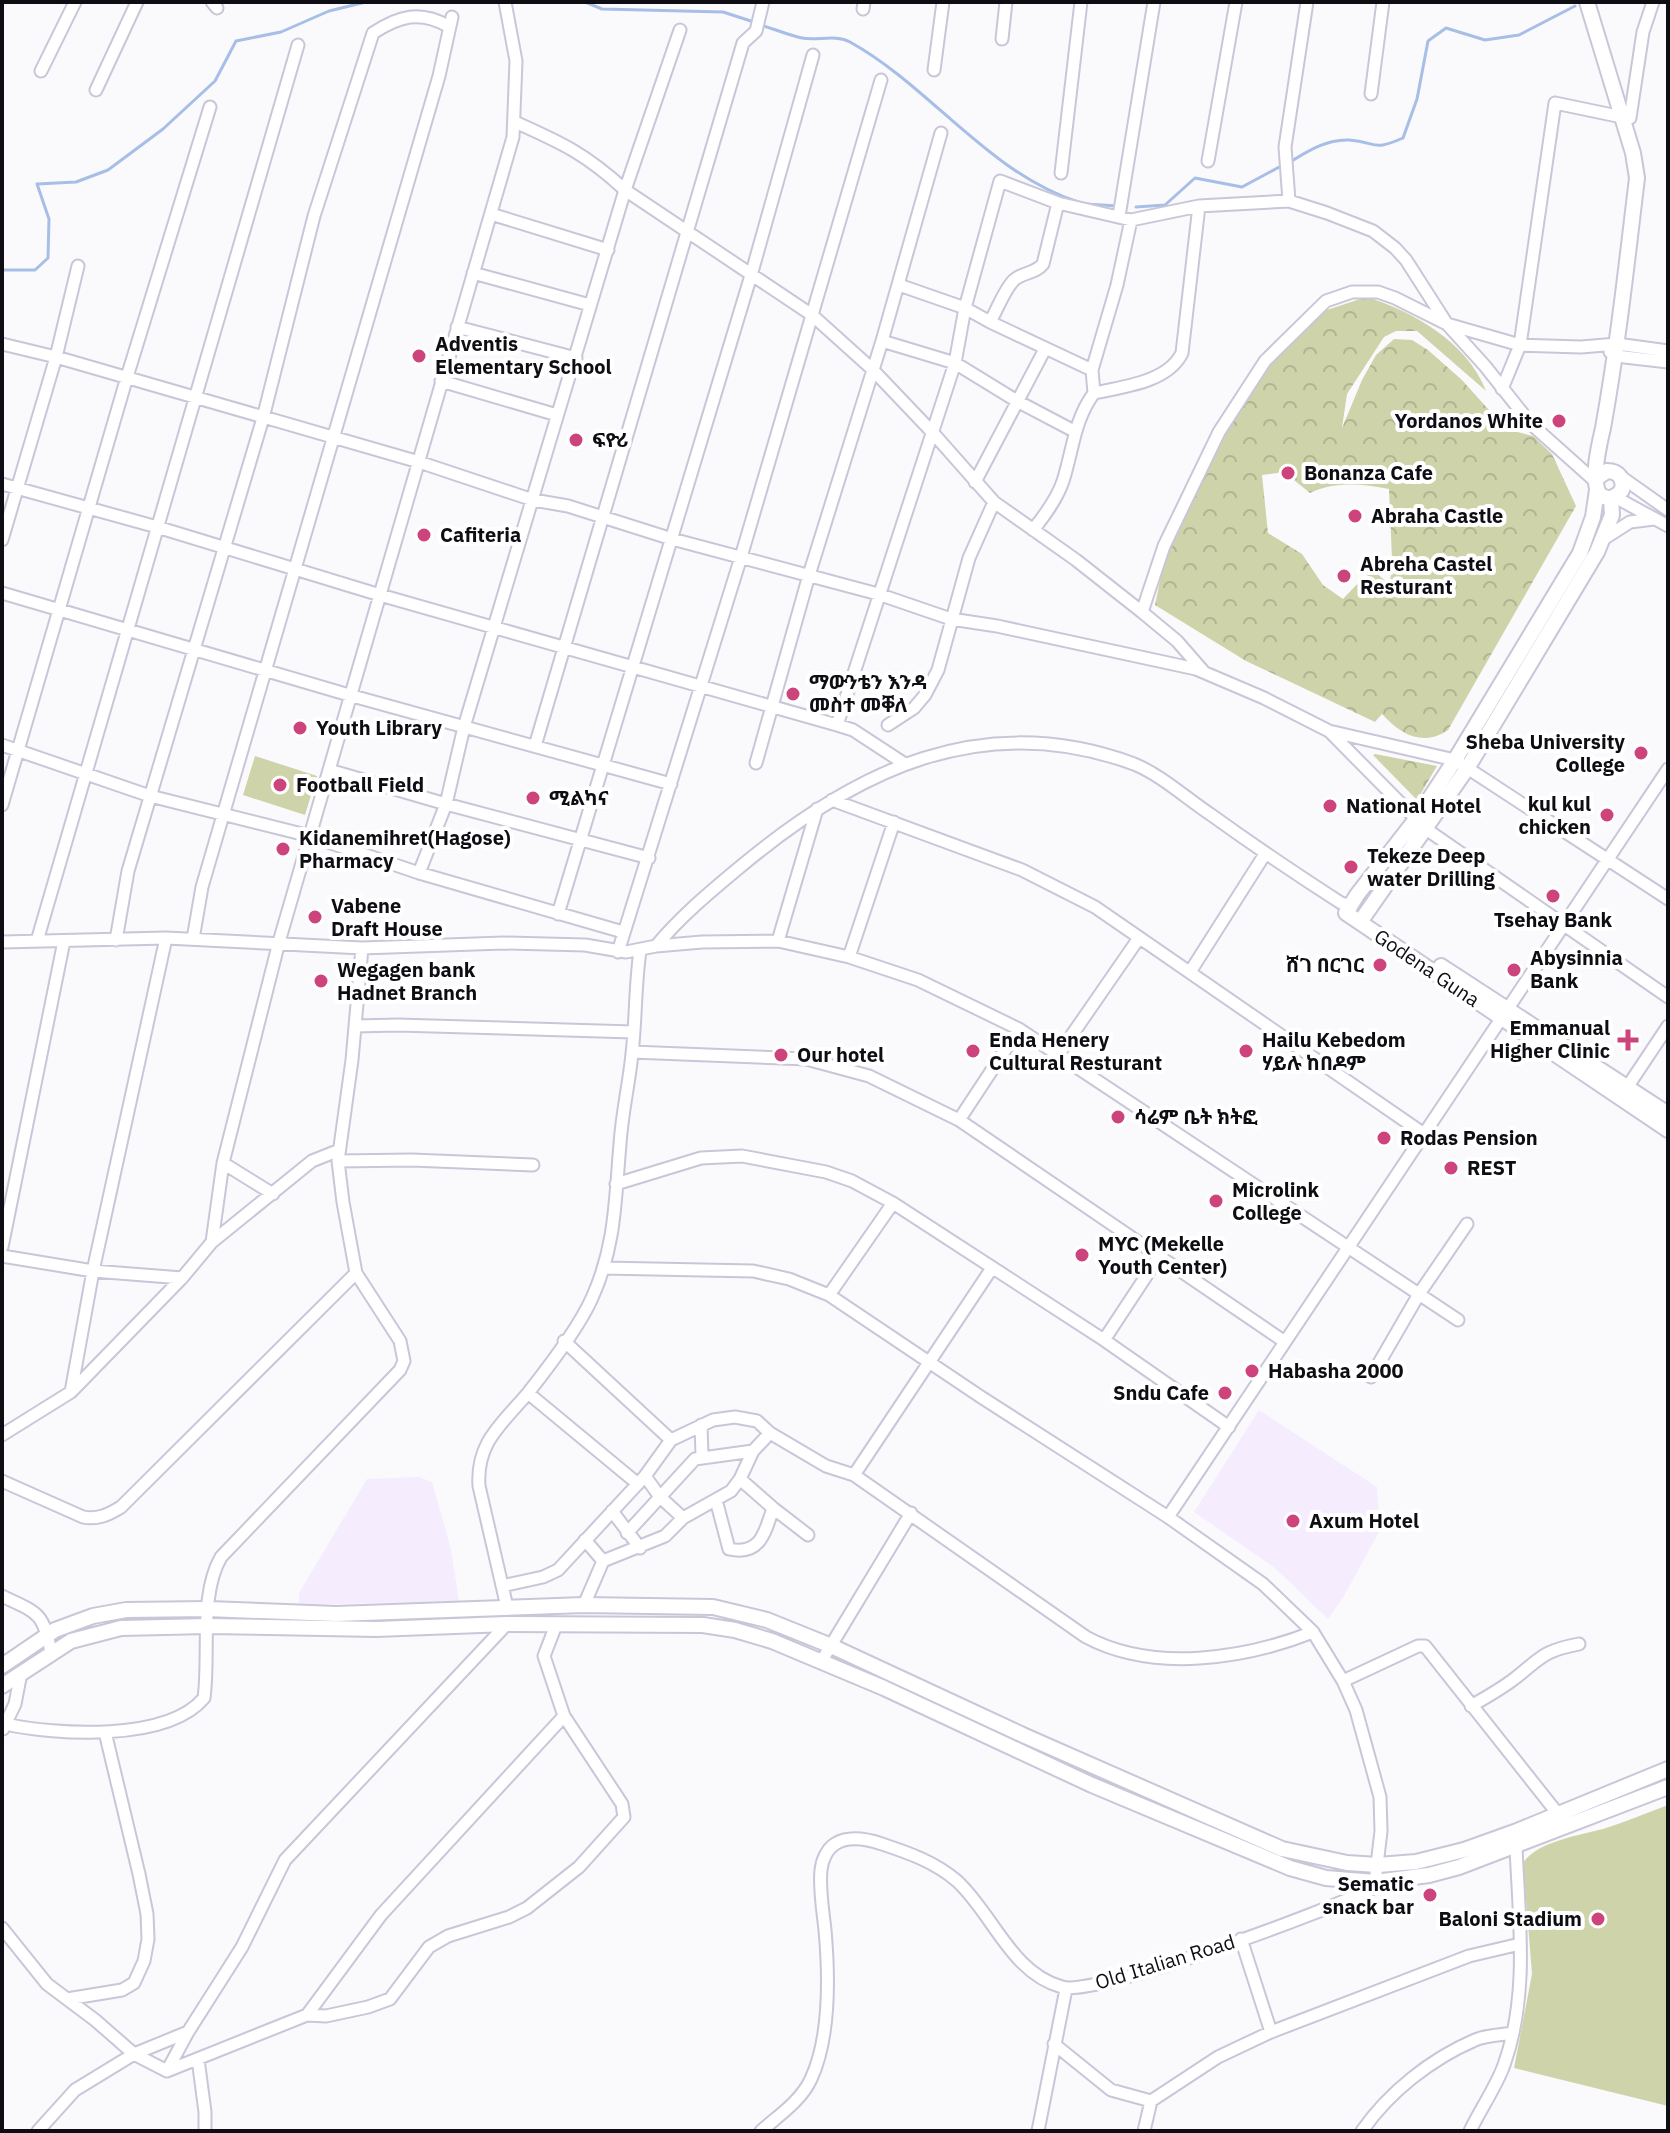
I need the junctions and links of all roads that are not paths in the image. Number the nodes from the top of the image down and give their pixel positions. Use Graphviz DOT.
graph roads {
  1 [pos="75,2"];
  2 [pos="137,2"];
  3 [pos="505,2"];
  4 [pos="943,2"];
  5 [pos="1006,2"];
  6 [pos="1081,2"];
  7 [pos="1154,2"];
  8 [pos="1236,2"];
  9 [pos="1307,2"];
  10 [pos="1383,2"];
  11 [pos="1587,2"];
  12 [pos="1596,2"];
  13 [pos="1653,2"];
  14 [pos="762,8"];
  15 [pos="680,30"];
  16 [pos="1002,39"];
  17 [pos="298,45"];
  18 [pos="813,55"];
  19 [pos="934,70"];
  20 [pos="41,71"];
  21 [pos="881,80"];
  22 [pos="96,90"];
  23 [pos="1371,94"];
  24 [pos="210,107"];
  25 [pos="1626,117"];
  26 [pos="515,122"];
  27 [pos="941,133"];
  28 [pos="1208,161"];
  29 [pos="1061,173"];
  30 [pos="625,190"];
  31 [pos="1289,201"];
  32 [pos="1058,203"];
  33 [pos="1199,206"];
  34 [pos="491,214"];
  35 [pos="1125,218"];
  36 [pos="689,231"];
  37 [pos="608,250"];
  38 [pos="78,266"];
  39 [pos="752,272"];
  40 [pos="473,273"];
  41 [pos="899,285"];
  42 [pos="590,305"];
  43 [pos="965,308"];
  44 [pos="812,315"];
  45 [pos="990,322"];
  46 [pos="1447,324"];
  47 [pos="457,327"];
  48 [pos="882,341"];
  49 [pos="2,344"];
  50 [pos="1520,345"];
  51 [pos="1045,349"];
  52 [pos="1620,351"];
  53 [pos="1668,351"];
  54 [pos="56,357"];
  55 [pos="576,358"];
  56 [pos="1668,362"];
  57 [pos="955,363"];
  58 [pos="872,369"];
  59 [pos="1092,370"];
  60 [pos="127,377"];
  61 [pos="441,381"];
  62 [pos="1502,389"];
  63 [pos="1094,393"];
  64 [pos="194,397"];
  65 [pos="1017,401"];
  66 [pos="557,415"];
  67 [pos="263,418"];
  68 [pos="1074,431"];
  69 [pos="933,433"];
  70 [pos="332,439"];
  71 [pos="419,462"];
  72 [pos="1618,474"];
  73 [pos="975,482"];
  74 [pos="1596,483"];
  75 [pos="2,484"];
  76 [pos="17,489"];
  77 [pos="1613,498"];
  78 [pos="533,500"];
  79 [pos="994,502"];
  80 [pos="88,508"];
  81 [pos="1668,510"];
  82 [pos="604,518"];
  83 [pos="1663,522"];
  84 [pos="157,527"];
  85 [pos="1033,530"];
  86 [pos="1605,538"];
  87 [pos="672,539"];
  88 [pos="2,540"];
  89 [pos="224,548"];
  90 [pos="741,557"];
  91 [pos="296,570"];
  92 [pos="809,575"];
  93 [pos="2,593"];
  94 [pos="878,594"];
  95 [pos="380,595"];
  96 [pos="59,609"];
  97 [pos="1142,612"];
  98 [pos="951,619"];
  99 [pos="494,627"];
  100 [pos="127,628"];
  101 [pos="563,647"];
  102 [pos="194,649"];
  103 [pos="634,666"];
  104 [pos="265,670"];
  105 [pos="1204,672"];
  106 [pos="701,686"];
  107 [pos="349,695"];
  108 [pos="1501,696"];
  109 [pos="773,707"];
  110 [pos="837,725"];
  111 [pos="888,725"];
  112 [pos="464,727"];
  113 [pos="1329,731"];
  114 [pos="2,745"];
  115 [pos="535,746"];
  116 [pos="18,749"];
  117 [pos="756,763"];
  118 [pos="905,764"];
  119 [pos="1462,764"];
  120 [pos="603,766"];
  121 [pos="1668,769"];
  122 [pos="329,770"];
  123 [pos="84,775"];
  124 [pos="671,784"];
  125 [pos="150,796"];
  126 [pos="832,800"];
  127 [pos="446,804"];
  128 [pos="2,805"];
  129 [pos="817,808"];
  130 [pos="223,813"];
  131 [pos="894,822"];
  132 [pos="1421,824"];
  133 [pos="310,836"];
  134 [pos="581,839"];
  135 [pos="1265,854"];
  136 [pos="649,858"];
  137 [pos="1608,859"];
  138 [pos="419,873"];
  139 [pos="1668,899"];
  140 [pos="1346,907"];
  141 [pos="558,914"];
  142 [pos="1363,919"];
  143 [pos="1563,926"];
  144 [pos="623,932"];
  145 [pos="166,938"];
  146 [pos="1139,938"];
  147 [pos="193,939"];
  148 [pos="116,940"];
  149 [pos="37,941"];
  150 [pos="64,941"];
  151 [pos="778,941"];
  152 [pos="2,942"];
  153 [pos="279,942"];
  154 [pos="656,946"];
  155 [pos="362,948"];
  156 [pos="640,951"];
  157 [pos="618,952"];
  158 [pos="849,957"];
  159 [pos="1190,972"];
  160 [pos="1668,997"];
  161 [pos="1504,1014"];
  162 [pos="355,1026"];
  163 [pos="1668,1026"];
  164 [pos="1019,1029"];
  165 [pos="633,1032"];
  166 [pos="632,1052"];
  167 [pos="1058,1055"];
  168 [pos="1625,1091"];
  169 [pos="1668,1114"];
  170 [pos="959,1120"];
  171 [pos="1668,1130"];
  172 [pos="1424,1134"];
  173 [pos="338,1156"];
  174 [pos="223,1163"];
  175 [pos="533,1165"];
  176 [pos="616,1184"];
  177 [pos="273,1194"];
  178 [pos="893,1203"];
  179 [pos="1467,1224"];
  180 [pos="212,1242"];
  181 [pos="1350,1246"];
  182 [pos="2,1247"];
  183 [pos="1160,1255"];
  184 [pos="2,1256"];
  185 [pos="603,1268"];
  186 [pos="992,1268"];
  187 [pos="93,1271"];
  188 [pos="356,1273"];
  189 [pos="182,1278"];
  190 [pos="1419,1294"];
  191 [pos="829,1295"];
  192 [pos="1458,1320"];
  193 [pos="1104,1340"];
  194 [pos="564,1341"];
  195 [pos="1285,1342"];
  196 [pos="929,1362"];
  197 [pos="1371,1377"];
  198 [pos="71,1392"];
  199 [pos="528,1393"];
  200 [pos="701,1425"];
  201 [pos="1229,1427"];
  202 [pos="770,1433"];
  203 [pos="2,1435"];
  204 [pos="671,1440"];
  205 [pos="753,1451"];
  206 [pos="702,1456"];
  207 [pos="854,1475"];
  208 [pos="740,1479"];
  209 [pos="641,1480"];
  210 [pos="2,1481"];
  211 [pos="660,1497"];
  212 [pos="716,1500"];
  213 [pos="773,1508"];
  214 [pos="612,1511"];
  215 [pos="911,1513"];
  216 [pos="1168,1517"];
  217 [pos="683,1518"];
  218 [pos="627,1533"];
  219 [pos="808,1535"];
  220 [pos="585,1540"];
  221 [pos="640,1548"];
  222 [pos="603,1561"];
  223 [pos="502,1586"];
  224 [pos="2,1596"];
  225 [pos="584,1605"];
  226 [pos="507,1607"];
  227 [pos="208,1609"];
  228 [pos="376,1621"];
  229 [pos="336,1622"];
  230 [pos="507,1624"];
  231 [pos="556,1625"];
  232 [pos="208,1626"];
  233 [pos="1313,1632"];
  234 [pos="48,1634"];
  235 [pos="1579,1644"];
  236 [pos="829,1645"];
  237 [pos="51,1652"];
  238 [pos="821,1662"];
  239 [pos="2,1666"];
  240 [pos="21,1673"];
  241 [pos="1343,1681"];
  242 [pos="2,1686"];
  243 [pos="1471,1706"];
  244 [pos="564,1716"];
  245 [pos="3,1727"];
  246 [pos="105,1732"];
  247 [pos="1668,1769"];
  248 [pos="1668,1787"];
  249 [pos="1558,1814"];
  250 [pos="1516,1847"];
  251 [pos="1378,1865"];
  252 [pos="1375,1882"];
  253 [pos="2,1928"];
  254 [pos="1241,1939"];
  255 [pos="1520,1944"];
  256 [pos="1066,1989"];
  257 [pos="67,1999"];
  258 [pos="307,2015"];
  259 [pos="188,2032"];
  260 [pos="1271,2032"];
  261 [pos="1513,2033"];
  262 [pos="1054,2044"];
  263 [pos="134,2054"];
  264 [pos="198,2059"];
  265 [pos="167,2071"];
  266 [pos="1151,2101"];
  267 [pos="38,2131"];
  268 [pos="205,2131"];
  269 [pos="761,2131"];
  270 [pos="1038,2131"];
  271 [pos="1144,2131"];
  272 [pos="1362,2131"];
  273 [pos="1470,2131"];
  1 -- 20 [label="street"];
  2 -- 22 [label="street"];
  3 -- 26 [label="street"];
  4 -- 19 [label="street"];
  5 -- 16 [label="street"];
  6 -- 29 [label="street"];
  7 -- 35 [label="street"];
  8 -- 28 [label="street"];
  9 -- 31 [label="street"];
  10 -- 23 [label="street"];
  11 -- 25 [label="main road"];
  12 -- 25 [label="main road"];
  13 -- 25 [label="street"];
  14 -- 36 [label="street"];
  15 -- 30 [label="street"];
  17 -- 64 [label="street"];
  18 -- 39 [label="street"];
  21 -- 44 [label="street"];
  24 -- 60 [label="street"];
  25 -- 50 [label="street"];
  25 -- 52 [label="main road"];
  26 -- 30 [label="street"];
  26 -- 34 [label="street"];
  27 -- 41 [label="street"];
  30 -- 36 [label="street"];
  30 -- 37 [label="street"];
  31 -- 33 [label="street"];
  31 -- 46 [label="street"];
  32 -- 35 [label="street"];
  32 -- 43 [label="street"];
  32 -- 45 [label="street"];
  33 -- 35 [label="street"];
  33 -- 63 [label="street"];
  34 -- 37 [label="street"];
  34 -- 40 [label="street"];
  35 -- 59 [label="street"];
  36 -- 39 [label="street"];
  36 -- 82 [label="street"];
  37 -- 42 [label="street"];
  38 -- 54 [label="street"];
  39 -- 44 [label="street"];
  39 -- 87 [label="street"];
  40 -- 42 [label="street"];
  40 -- 47 [label="street"];
  41 -- 43 [label="street"];
  41 -- 48 [label="street"];
  42 -- 55 [label="street"];
  43 -- 45 [label="street"];
  43 -- 57 [label="street"];
  44 -- 58 [label="street"];
  44 -- 90 [label="street"];
  45 -- 51 [label="street"];
  46 -- 50 [label="street"];
  46 -- 62 [label="street"];
  46 -- 97 [label="street"];
  47 -- 55 [label="street"];
  47 -- 61 [label="street"];
  48 -- 57 [label="street"];
  48 -- 58 [label="street"];
  49 -- 54 [label="street"];
  50 -- 52 [label="street"];
  50 -- 62 [label="street"];
  51 -- 59 [label="street"];
  51 -- 65 [label="street"];
  52 -- 53 [label="street"];
  52 -- 56 [label="street"];
  52 -- 72 [label="main road"];
  52 -- 74 [label="main road"];
  54 -- 60 [label="street"];
  54 -- 76 [label="street"];
  55 -- 66 [label="street"];
  57 -- 65 [label="street"];
  57 -- 69 [label="street"];
  58 -- 69 [label="street"];
  58 -- 92 [label="street"];
  59 -- 63 [label="street"];
  60 -- 64 [label="street"];
  60 -- 80 [label="street"];
  61 -- 66 [label="street"];
  61 -- 71 [label="street"];
  62 -- 74 [label="street"];
  63 -- 68 [label="street"];
  64 -- 67 [label="street"];
  64 -- 84 [label="street"];
  65 -- 68 [label="street"];
  65 -- 73 [label="street"];
  66 -- 78 [label="street"];
  67 -- 70 [label="street"];
  67 -- 70 [label="street"];
  67 -- 89 [label="street"];
  68 -- 85 [label="street"];
  69 -- 73 [label="street"];
  69 -- 94 [label="street"];
  70 -- 71 [label="street"];
  70 -- 91 [label="street"];
  71 -- 78 [label="street"];
  71 -- 95 [label="street"];
  72 -- 74 [label="main road"];
  72 -- 77 [label="main road"];
  72 -- 81 [label="street"];
  73 -- 79 [label="street"];
  74 -- 77 [label="main road"];
  74 -- 108 [label="main road"];
  75 -- 76 [label="street"];
  76 -- 80 [label="street"];
  76 -- 88 [label="street"];
  77 -- 83 [label="street"];
  77 -- 86 [label="main road"];
  78 -- 82 [label="street"];
  78 -- 99 [label="street"];
  79 -- 85 [label="street"];
  79 -- 98 [label="street"];
  80 -- 84 [label="street"];
  80 -- 96 [label="street"];
  82 -- 87 [label="street"];
  82 -- 101 [label="street"];
  83 -- 86 [label="street"];
  84 -- 89 [label="street"];
  84 -- 100 [label="street"];
  85 -- 97 [label="street"];
  86 -- 108 [label="main road"];
  87 -- 90 [label="street"];
  87 -- 103 [label="street"];
  89 -- 91 [label="street"];
  89 -- 102 [label="street"];
  90 -- 92 [label="street"];
  90 -- 106 [label="street"];
  91 -- 95 [label="street"];
  91 -- 104 [label="street"];
  92 -- 94 [label="street"];
  92 -- 109 [label="street"];
  93 -- 96 [label="street"];
  94 -- 98 [label="street"];
  94 -- 110 [label="street"];
  95 -- 99 [label="street"];
  95 -- 107 [label="street"];
  96 -- 100 [label="street"];
  96 -- 116 [label="street"];
  97 -- 105 [label="street"];
  98 -- 105 [label="street"];
  98 -- 111 [label="street"];
  99 -- 101 [label="street"];
  99 -- 112 [label="street"];
  100 -- 102 [label="street"];
  100 -- 123 [label="street"];
  101 -- 103 [label="street"];
  101 -- 115 [label="street"];
  102 -- 104 [label="street"];
  102 -- 125 [label="street"];
  103 -- 106 [label="street"];
  103 -- 120 [label="street"];
  104 -- 107 [label="street"];
  104 -- 130 [label="street"];
  105 -- 113 [label="street"];
  106 -- 109 [label="street"];
  106 -- 124 [label="street"];
  107 -- 112 [label="street"];
  107 -- 122 [label="street"];
  108 -- 119 [label="main road"];
  109 -- 110 [label="street"];
  109 -- 117 [label="street"];
  110 -- 118 [label="street"];
  112 -- 115 [label="street"];
  112 -- 127 [label="street"];
  113 -- 119 [label="street"];
  113 -- 132 [label="street"];
  114 -- 116 [label="street"];
  115 -- 120 [label="street"];
  116 -- 123 [label="street"];
  116 -- 128 [label="street"];
  118 -- 126 [label="street"];
  118 -- 135 [label="street"];
  119 -- 132 [label="main road"];
  119 -- 137 [label="street"];
  120 -- 124 [label="street"];
  120 -- 134 [label="street"];
  121 -- 137 [label="street"];
  122 -- 127 [label="street"];
  122 -- 133 [label="street"];
  123 -- 125 [label="street"];
  123 -- 149 [label="street"];
  124 -- 136 [label="street"];
  125 -- 130 [label="street"];
  125 -- 148 [label="street"];
  126 -- 129 [label="street"];
  126 -- 131 [label="street"];
  127 -- 134 [label="street"];
  127 -- 138 [label="street"];
  129 -- 151 [label="street"];
  129 -- 154 [label="street"];
  130 -- 133 [label="street"];
  130 -- 147 [label="street"];
  131 -- 146 [label="street"];
  131 -- 158 [label="street"];
  132 -- 140 [label="main road"];
  132 -- 142 [label="main road"];
  132 -- 143 [label="street"];
  133 -- 138 [label="street"];
  133 -- 153 [label="street"];
  134 -- 136 [label="street"];
  134 -- 141 [label="street"];
  135 -- 140 [label="street"];
  135 -- 159 [label="street"];
  136 -- 144 [label="street"];
  137 -- 139 [label="street"];
  137 -- 143 [label="street"];
  138 -- 141 [label="street"];
  140 -- 142 [label="main road, Godena Guna"];
  141 -- 144 [label="street"];
  142 -- 161 [label="main road, Godena Guna"];
  143 -- 160 [label="street"];
  143 -- 161 [label="street"];
  144 -- 157 [label="street"];
  145 -- 147 [label="street"];
  145 -- 148 [label="street"];
  145 -- 187 [label="street"];
  146 -- 159 [label="street"];
  146 -- 167 [label="street"];
  147 -- 153 [label="street"];
  148 -- 150 [label="street"];
  149 -- 150 [label="street"];
  149 -- 152 [label="street"];
  150 -- 182 [label="street"];
  151 -- 154 [label="street"];
  151 -- 158 [label="street"];
  153 -- 155 [label="street"];
  153 -- 174 [label="street"];
  154 -- 156 [label="street"];
  155 -- 157 [label="street"];
  155 -- 162 [label="street"];
  156 -- 157 [label="street"];
  156 -- 165 [label="street"];
  158 -- 164 [label="street"];
  159 -- 172 [label="street"];
  161 -- 168 [label="main road, Godena Guna"];
  161 -- 172 [label="street"];
  162 -- 165 [label="street"];
  162 -- 173 [label="street"];
  163 -- 168 [label="street"];
  164 -- 167 [label="street"];
  164 -- 170 [label="street"];
  165 -- 166 [label="street"];
  166 -- 170 [label="street"];
  166 -- 176 [label="street"];
  167 -- 181 [label="street"];
  168 -- 169 [label="main road, Godena Guna"];
  168 -- 171 [label="main road, Godena Guna"];
  170 -- 183 [label="street"];
  172 -- 181 [label="street"];
  173 -- 175 [label="street"];
  173 -- 177 [label="street"];
  173 -- 188 [label="street"];
  174 -- 177 [label="street"];
  174 -- 180 [label="street"];
  176 -- 178 [label="street"];
  176 -- 185 [label="street"];
  177 -- 180 [label="street"];
  178 -- 186 [label="street"];
  178 -- 191 [label="street"];
  179 -- 190 [label="street"];
  180 -- 189 [label="street"];
  181 -- 190 [label="street"];
  181 -- 195 [label="street"];
  183 -- 193 [label="street"];
  183 -- 195 [label="street"];
  184 -- 187 [label="street"];
  185 -- 191 [label="street"];
  185 -- 194 [label="street"];
  186 -- 193 [label="street"];
  186 -- 196 [label="street"];
  187 -- 189 [label="street"];
  187 -- 198 [label="street"];
  188 -- 210 [label="street"];
  188 -- 227 [label="street"];
  189 -- 198 [label="street"];
  190 -- 192 [label="street"];
  190 -- 197 [label="street"];
  191 -- 196 [label="street"];
  193 -- 201 [label="street"];
  194 -- 199 [label="street"];
  194 -- 204 [label="street"];
  195 -- 201 [label="street"];
  196 -- 207 [label="street"];
  196 -- 216 [label="street"];
  198 -- 203 [label="street"];
  199 -- 209 [label="street"];
  199 -- 223 [label="street"];
  200 -- 202 [label="street"];
  200 -- 204 [label="street"];
  200 -- 206 [label="street"];
  201 -- 216 [label="street"];
  202 -- 205 [label="street"];
  202 -- 207 [label="street"];
  204 -- 209 [label="street"];
  205 -- 206 [label="street"];
  205 -- 208 [label="street"];
  206 -- 211 [label="street"];
  207 -- 215 [label="street"];
  208 -- 212 [label="street"];
  208 -- 213 [label="street"];
  209 -- 211 [label="street"];
  209 -- 214 [label="street"];
  211 -- 217 [label="street"];
  211 -- 218 [label="street"];
  212 -- 213 [label="street"];
  212 -- 217 [label="street"];
  213 -- 219 [label="street"];
  214 -- 218 [label="street"];
  214 -- 220 [label="street"];
  215 -- 233 [label="street"];
  215 -- 236 [label="street"];
  216 -- 233 [label="street"];
  217 -- 221 [label="street"];
  218 -- 221 [label="street"];
  220 -- 222 [label="street"];
  220 -- 223 [label="street"];
  221 -- 222 [label="street"];
  222 -- 225 [label="street"];
  223 -- 226 [label="street"];
  224 -- 234 [label="street"];
  225 -- 226 [label="main road"];
  225 -- 236 [label="main road"];
  226 -- 228 [label="main road"];
  227 -- 229 [label="main road"];
  227 -- 232 [label="street"];
  227 -- 234 [label="main road"];
  228 -- 229 [label="main road"];
  228 -- 230 [label="main road"];
  229 -- 232 [label="main road"];
  230 -- 231 [label="main road"];
  230 -- 259 [label="street"];
  231 -- 238 [label="main road"];
  231 -- 244 [label="street"];
  232 -- 237 [label="main road"];
  232 -- 246 [label="street"];
  233 -- 241 [label="street"];
  234 -- 237 [label="street"];
  234 -- 239 [label="main road"];
  235 -- 243 [label="street"];
  236 -- 238 [label="street"];
  236 -- 251 [label="main road"];
  237 -- 240 [label="main road"];
  238 -- 252 [label="main road"];
  240 -- 242 [label="main road"];
  240 -- 245 [label="street"];
  241 -- 243 [label="street"];
  241 -- 251 [label="street"];
  243 -- 249 [label="street"];
  244 -- 258 [label="street"];
  244 -- 258 [label="street"];
  245 -- 246 [label="street"];
  246 -- 257 [label="street"];
  247 -- 249 [label="main road"];
  248 -- 250 [label="main road"];
  249 -- 251 [label="main road"];
  250 -- 252 [label="main road"];
  250 -- 255 [label="street"];
  251 -- 252 [label="street"];
  252 -- 254 [label="street, Old Italian Road"];
  253 -- 257 [label="street"];
  254 -- 256 [label="street, Old Italian Road"];
  254 -- 260 [label="street"];
  255 -- 260 [label="street"];
  255 -- 261 [label="street"];
  256 -- 262 [label="street"];
  256 -- 269 [label="street, Old Italian Road"];
  257 -- 263 [label="street"];
  258 -- 264 [label="street"];
  259 -- 263 [label="street"];
  259 -- 265 [label="street"];
  260 -- 266 [label="street"];
  261 -- 272 [label="street"];
  261 -- 273 [label="street"];
  262 -- 266 [label="street"];
  262 -- 270 [label="street"];
  263 -- 265 [label="street"];
  263 -- 267 [label="street"];
  264 -- 265 [label="street"];
  264 -- 268 [label="street"];
  266 -- 271 [label="street"];
}
